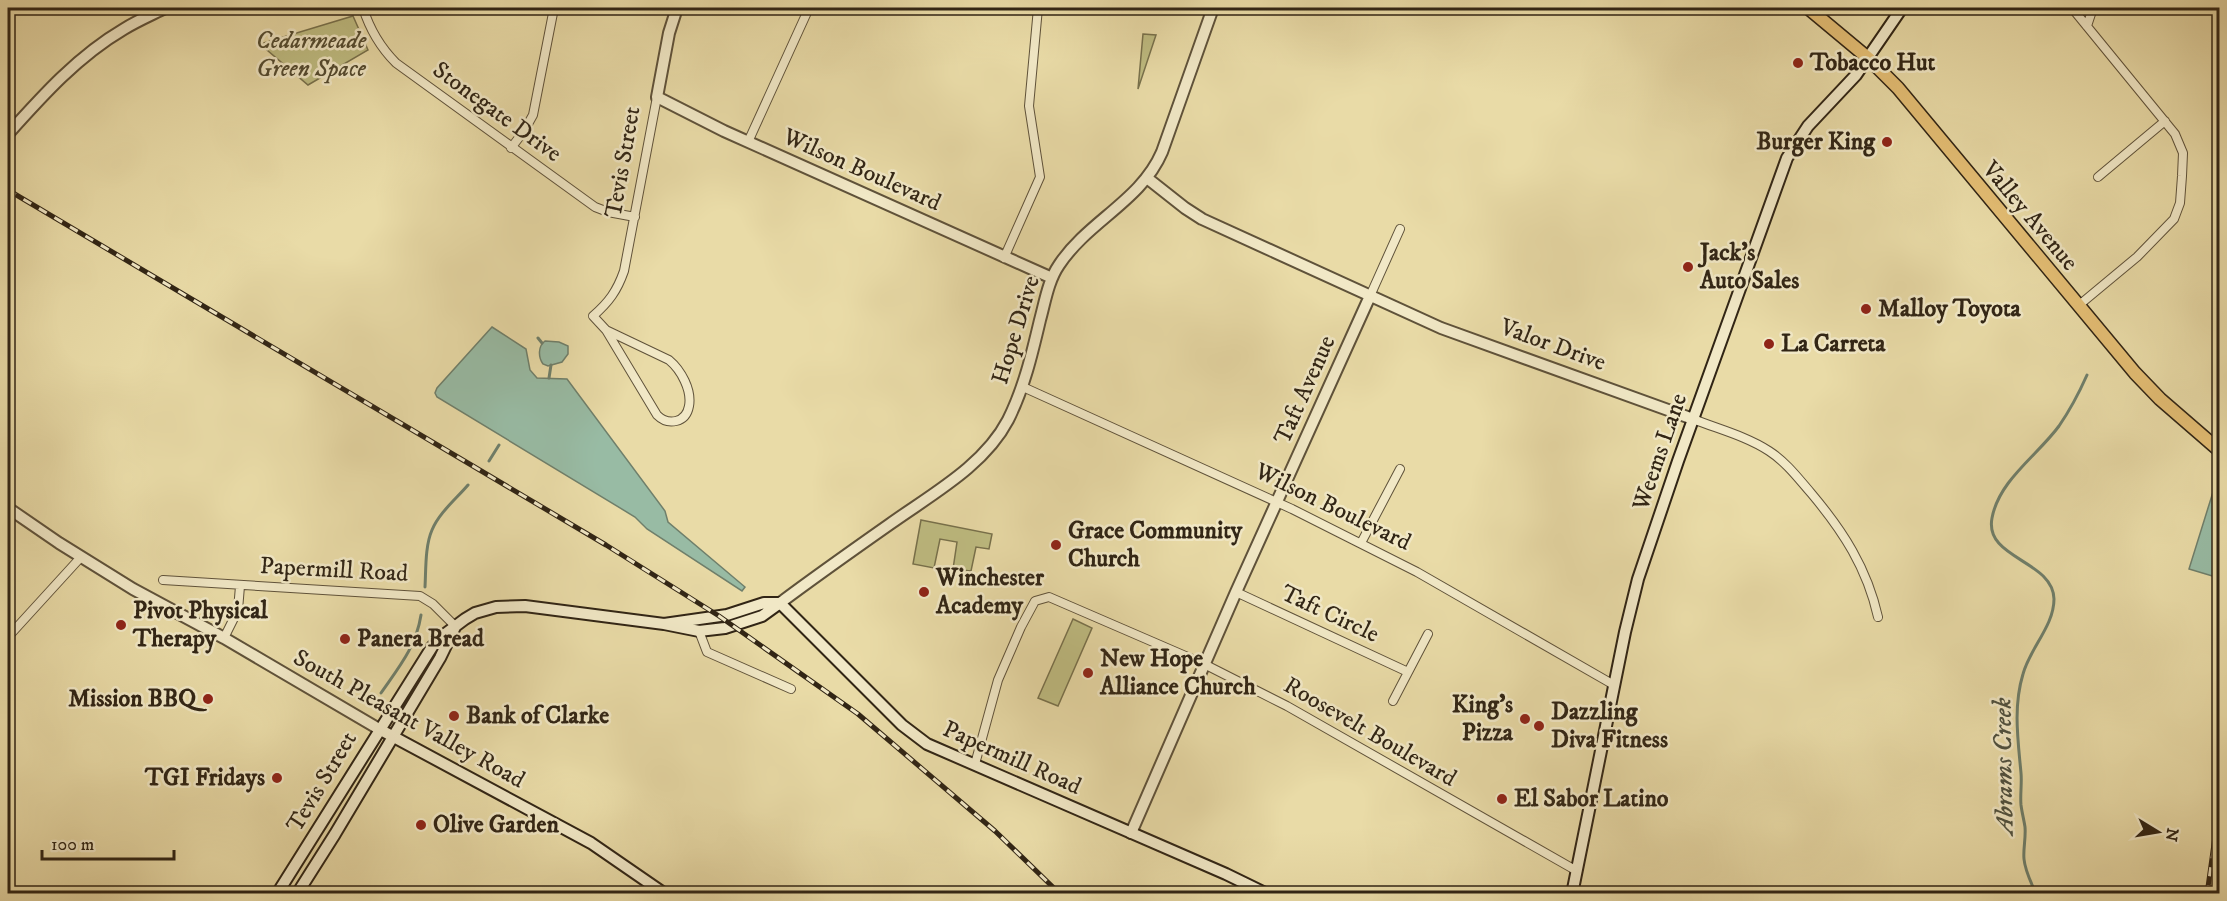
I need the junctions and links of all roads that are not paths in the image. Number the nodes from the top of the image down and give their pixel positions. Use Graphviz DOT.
graph roads {
  1 [pos="165,8"];
  2 [pos="363,8"];
  3 [pos="554,8"];
  4 [pos="677,8"];
  5 [pos="809,8"];
  6 [pos="1038,8"];
  7 [pos="1213,8"];
  8 [pos="1808,8"];
  9 [pos="1902,8"];
  10 [pos="2072,8"];
  11 [pos="2093,8"];
  12 [pos="2087,26"];
  13 [pos="1868,58"];
  14 [pos="657,97"];
  15 [pos="2165,121"];
  16 [pos="8,134"];
  17 [pos="747,141"];
  18 [pos="511,148"];
  19 [pos="2098,177"];
  20 [pos="1147,178"];
  21 [pos="635,217"];
  22 [pos="1400,229"];
  23 [pos="1004,258"];
  24 [pos="1052,278"];
  25 [pos="1370,296"];
  26 [pos="2078,306"];
  27 [pos="606,330"];
  28 [pos="1023,387"];
  29 [pos="1693,419"];
  30 [pos="2220,451"];
  31 [pos="1400,469"];
  32 [pos="1277,501"];
  33 [pos="8,508"];
  34 [pos="1361,543"];
  35 [pos="81,557"];
  36 [pos="163,580"];
  37 [pos="240,585"];
  38 [pos="1236,592"];
  39 [pos="780,603"];
  40 [pos="1878,617"];
  41 [pos="664,624"];
  42 [pos="455,626"];
  43 [pos="699,631"];
  44 [pos="1428,634"];
  45 [pos="8,637"];
  46 [pos="224,638"];
  47 [pos="1204,664"];
  48 [pos="1408,672"];
  49 [pos="1614,685"];
  50 [pos="791,689"];
  51 [pos="1393,701"];
  52 [pos="379,729"];
  53 [pos="393,736"];
  54 [pos="975,764"];
  55 [pos="1131,832"];
  56 [pos="1577,872"];
  57 [pos="277,894"];
  58 [pos="297,894"];
  59 [pos="665,894"];
  60 [pos="1267,894"];
  61 [pos="1572,894"];
  1 -- 16 [label="street"];
  2 -- 18 [label="street, Stonegate Drive"];
  3 -- 18 [label="street"];
  4 -- 14 [label="street, Tevis Street"];
  5 -- 17 [label="street"];
  6 -- 23 [label="street"];
  7 -- 20 [label="street, Hope Drive"];
  8 -- 13 [label="main road, Valley Avenue"];
  9 -- 13 [label="street, Weems Lane"];
  10 -- 12 [label="street"];
  11 -- 12 [label="street"];
  12 -- 15 [label="street"];
  13 -- 26 [label="main road, Valley Avenue"];
  13 -- 29 [label="street, Weems Lane"];
  14 -- 17 [label="street, Wilson Boulevard"];
  14 -- 21 [label="street, Tevis Street"];
  15 -- 19 [label="street"];
  15 -- 26 [label="street"];
  17 -- 23 [label="street, Wilson Boulevard"];
  18 -- 21 [label="street, Stonegate Drive"];
  20 -- 24 [label="street, Hope Drive"];
  20 -- 25 [label="street, Valor Drive"];
  21 -- 27 [label="street, Tevis Street"];
  22 -- 25 [label="street, Taft Avenue"];
  23 -- 24 [label="street, Wilson Boulevard"];
  24 -- 28 [label="street, Hope Drive"];
  25 -- 29 [label="street, Valor Drive"];
  25 -- 32 [label="street, Taft Avenue"];
  26 -- 30 [label="main road, Valley Avenue"];
  27 -- 27 [label="street"];
  28 -- 32 [label="street, Wilson Boulevard"];
  28 -- 39 [label="street, Hope Drive"];
  29 -- 40 [label="street, Valor Drive"];
  29 -- 49 [label="street, Weems Lane"];
  31 -- 34 [label="street"];
  32 -- 34 [label="street, Wilson Boulevard"];
  32 -- 38 [label="street, Taft Avenue"];
  33 -- 35 [label="street, South Pleasant Valley Road"];
  34 -- 49 [label="street, Wilson Boulevard"];
  35 -- 45 [label="street"];
  35 -- 46 [label="street, South Pleasant Valley Road"];
  36 -- 37 [label="street, Papermill Road"];
  37 -- 42 [label="street, Papermill Road"];
  37 -- 46 [label="street"];
  38 -- 47 [label="street, Taft Avenue"];
  38 -- 48 [label="street, Taft Circle"];
  39 -- 41 [label="street"];
  39 -- 43 [label="street"];
  39 -- 54 [label="street, Papermill Road"];
  41 -- 42 [label="street"];
  41 -- 43 [label="street"];
  42 -- 52 [label="street, Tevis Street"];
  42 -- 53 [label="street, Tevis Street"];
  43 -- 50 [label="street"];
  44 -- 48 [label="street"];
  46 -- 52 [label="street, South Pleasant Valley Road"];
  47 -- 54 [label="street, Roosevelt Boulevard"];
  47 -- 55 [label="street, Taft Avenue"];
  47 -- 56 [label="street, Roosevelt Boulevard"];
  48 -- 51 [label="street"];
  49 -- 56 [label="street, Weems Lane"];
  52 -- 53 [label="street, South Pleasant Valley Road"];
  52 -- 57 [label="street, Tevis Street"];
  53 -- 58 [label="street, Tevis Street"];
  53 -- 59 [label="street, South Pleasant Valley Road"];
  54 -- 55 [label="street, Papermill Road"];
  55 -- 60 [label="street, Papermill Road"];
  56 -- 61 [label="street, Weems Lane"];
}
